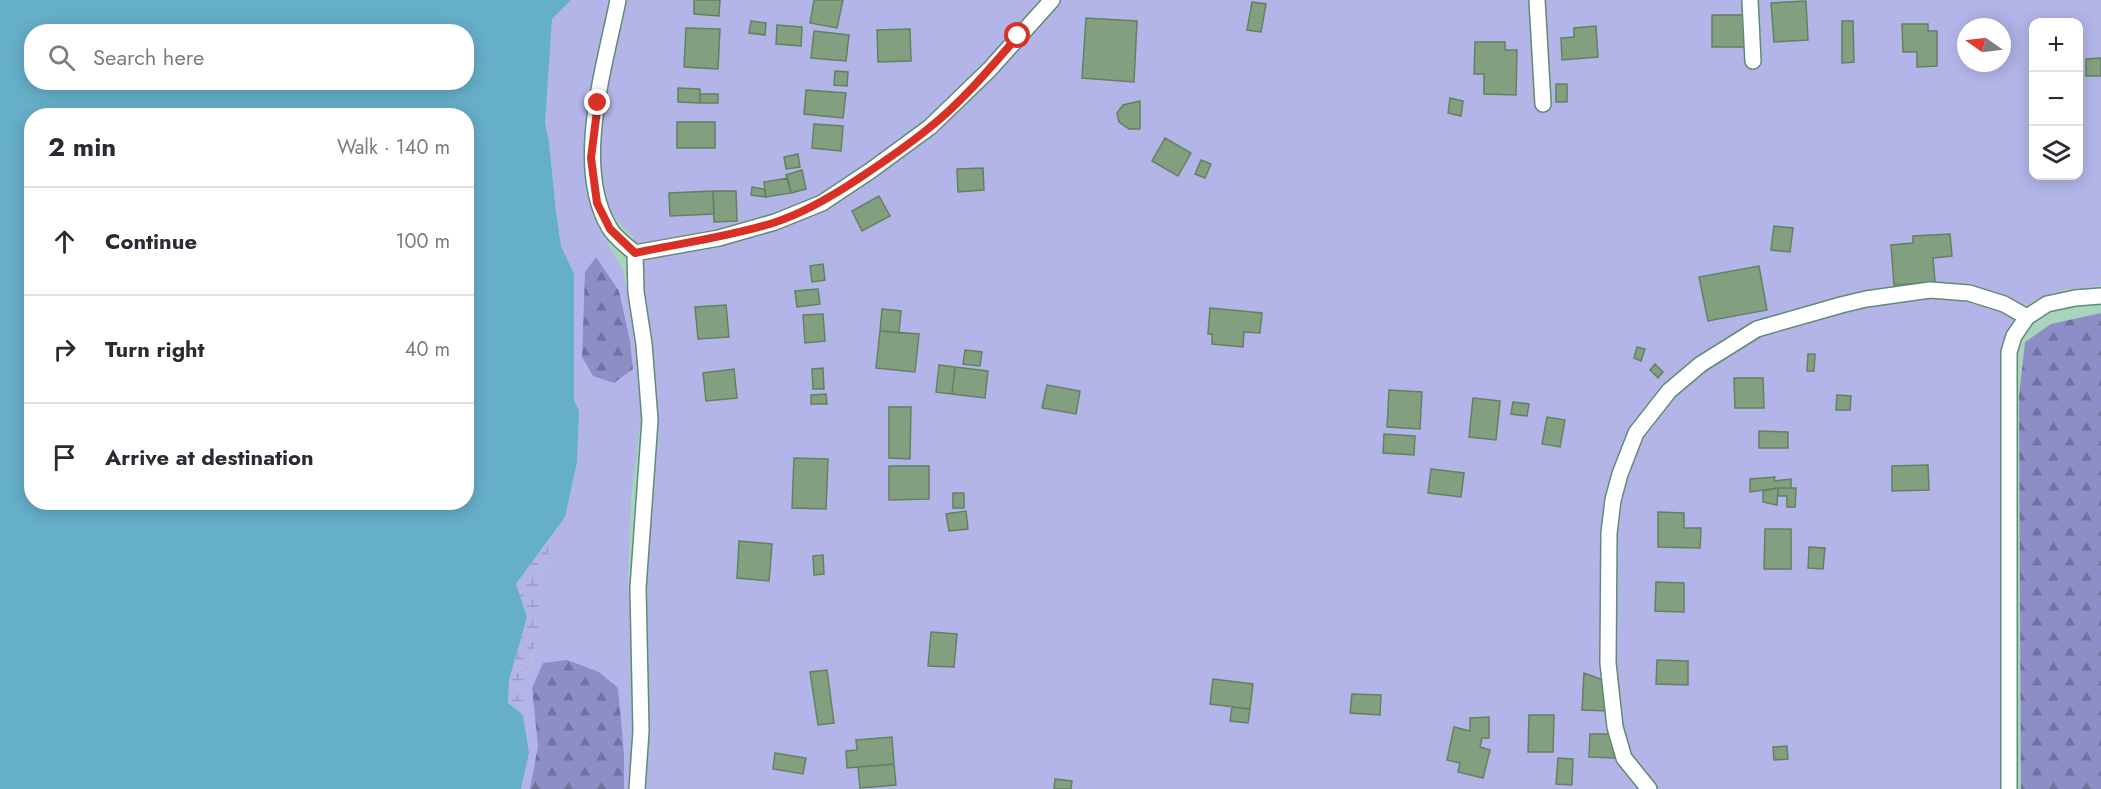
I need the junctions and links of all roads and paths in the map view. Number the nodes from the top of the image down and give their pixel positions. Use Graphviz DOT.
graph roads {
  1 [pos="618,0"];
  2 [pos="1052,0"];
  3 [pos="1538,0"];
  4 [pos="1750,0"];
  5 [pos="1752,61"];
  6 [pos="1543,104"];
  7 [pos="635,253"];
  8 [pos="2101,296"];
  9 [pos="2026,317"];
  10 [pos="637,789"];
  11 [pos="1649,789"];
  12 [pos="2009,789"];
  1 -- 7 [label="lane"];
  2 -- 7 [label="lane"];
  3 -- 6 [label="lane"];
  4 -- 5 [label="lane"];
  7 -- 10 [label="lane"];
  8 -- 9 [label="lane"];
  9 -- 11 [label="lane"];
  9 -- 12 [label="lane"];
}
